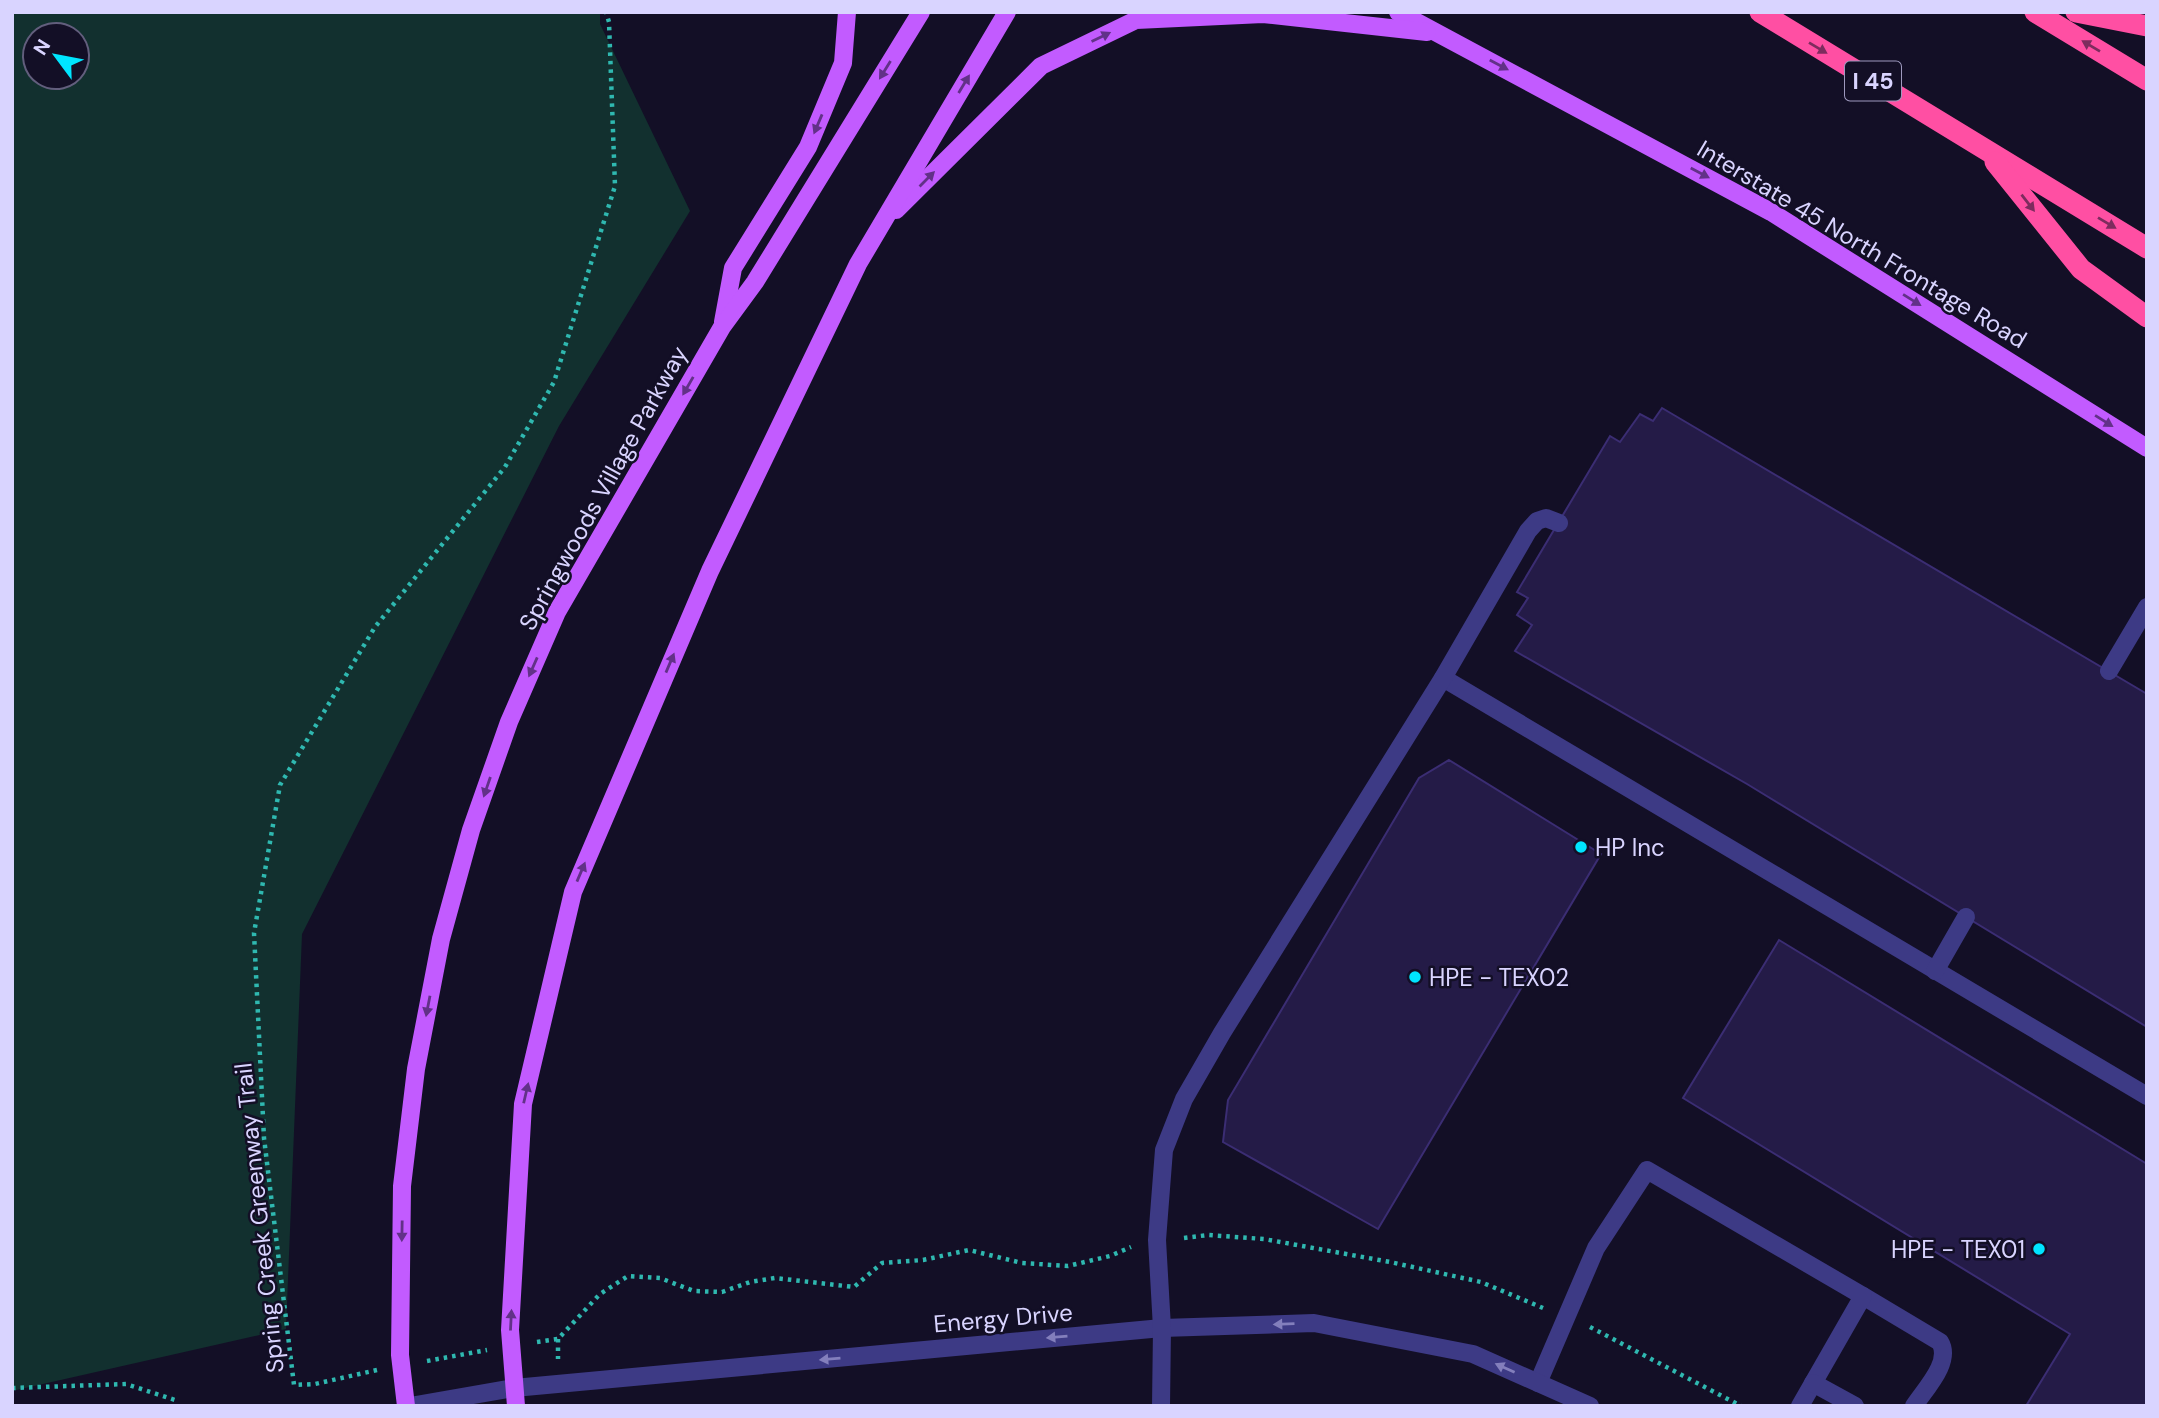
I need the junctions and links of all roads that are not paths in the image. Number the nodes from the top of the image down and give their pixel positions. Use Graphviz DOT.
graph roads {
  1 [pos="847,12"];
  2 [pos="921,12"];
  3 [pos="1007,12"];
  4 [pos="1398,12"];
  5 [pos="1760,12"];
  6 [pos="2035,12"];
  7 [pos="2076,12"];
  8 [pos="2147,26"];
  9 [pos="1439,33"];
  10 [pos="2147,80"];
  11 [pos="1985,149"];
  12 [pos="879,227"];
  13 [pos="2147,247"];
  14 [pos="2147,317"];
  15 [pos="722,327"];
  16 [pos="2147,448"];
  17 [pos="1559,523"];
  18 [pos="2147,607"];
  19 [pos="2109,671"];
  20 [pos="1443,678"];
  21 [pos="1966,917"];
  22 [pos="1935,971"];
  23 [pos="2147,1096"];
  24 [pos="1863,1296"];
  25 [pos="1162,1328"];
  26 [pos="1538,1383"];
  27 [pos="1814,1383"];
  28 [pos="515,1397"];
  29 [pos="408,1406"];
  30 [pos="1161,1406"];
  31 [pos="1590,1406"];
  32 [pos="1800,1406"];
  33 [pos="1855,1406"];
  34 [pos="1914,1406"];
  1 -- 15 [label="main road, one-way"];
  2 -- 15 [label="main road, Springwoods Village Parkway, one-way"];
  12 -- 3 [label="main road, one-way"];
  4 -- 9 [label="main road, Interstate 45 North Frontage Road"];
  5 -- 11 [label="highway, I 45, one-way"];
  10 -- 6 [label="highway, one-way"];
  7 -- 8 [label="highway"];
  12 -- 9 [label="main road, one-way"];
  9 -- 16 [label="main road, Interstate 45 North Frontage Road, one-way"];
  11 -- 13 [label="highway, I 45, one-way"];
  11 -- 14 [label="highway, one-way"];
  28 -- 12 [label="main road, one-way"];
  15 -- 29 [label="main road, Springwoods Village Parkway, one-way"];
  17 -- 20 [label="street"];
  18 -- 19 [label="street"];
  20 -- 22 [label="street"];
  20 -- 25 [label="street"];
  21 -- 22 [label="street"];
  22 -- 23 [label="street"];
  24 -- 26 [label="street"];
  24 -- 27 [label="street"];
  24 -- 34 [label="street"];
  26 -- 25 [label="street, Energy Drive, one-way"];
  25 -- 28 [label="street, Energy Drive, one-way"];
  25 -- 30 [label="street"];
  26 -- 31 [label="street, Energy Drive"];
  27 -- 32 [label="street"];
  27 -- 33 [label="street"];
  28 -- 29 [label="street, Energy Drive"];
}
